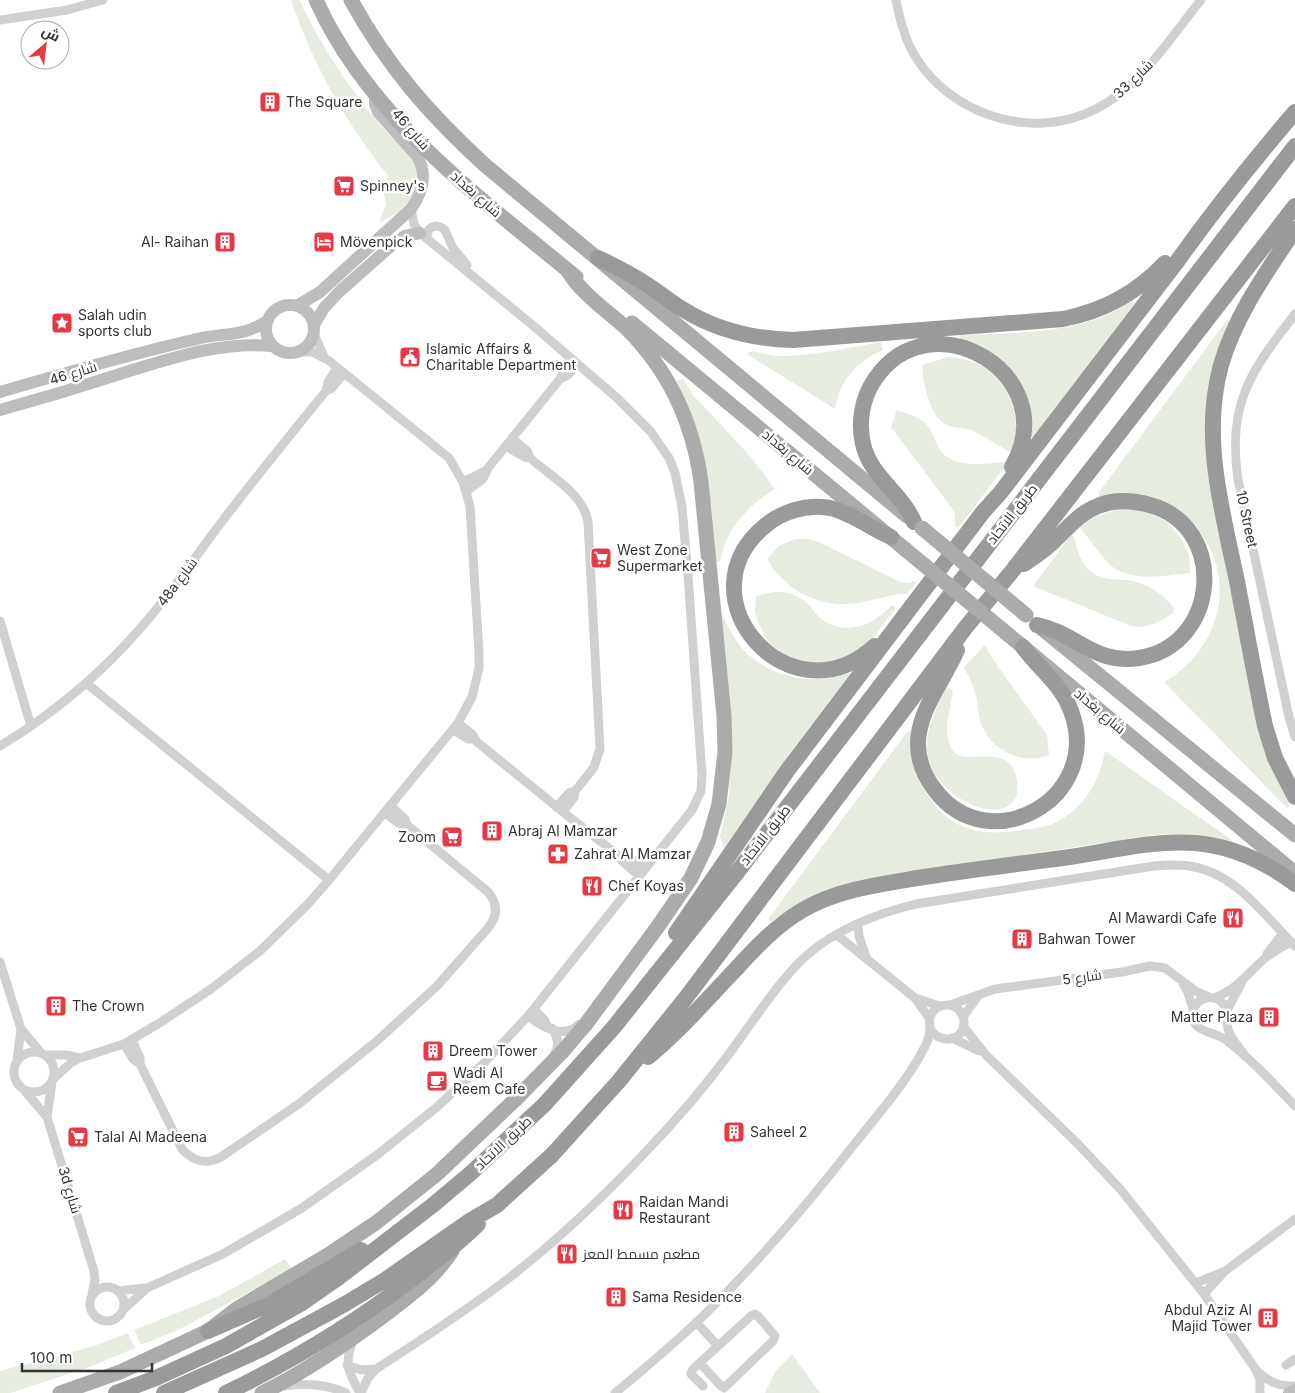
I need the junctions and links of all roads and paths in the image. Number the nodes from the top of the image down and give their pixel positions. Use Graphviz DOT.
graph roads {
  1 [pos="102,0"];
  2 [pos="351,0"];
  3 [pos="896,0"];
  4 [pos="1201,0"];
  5 [pos="315,3"];
  6 [pos="0,20"];
  7 [pos="375,95"];
  8 [pos="1295,112"];
  9 [pos="1295,146"];
  10 [pos="1295,206"];
  11 [pos="410,209"];
  12 [pos="1200,228"];
  13 [pos="1295,229"];
  14 [pos="423,236"];
  15 [pos="598,258"];
  16 [pos="568,271"];
  17 [pos="489,289"];
  18 [pos="297,306"];
  19 [pos="1295,314"];
  20 [pos="266,321"];
  21 [pos="314,329"];
  22 [pos="272,346"];
  23 [pos="298,352"];
  24 [pos="324,358"];
  25 [pos="570,358"];
  26 [pos="578,364"];
  27 [pos="341,370"];
  28 [pos="560,379"];
  29 [pos="0,392"];
  30 [pos="0,410"];
  31 [pos="509,442"];
  32 [pos="465,487"];
  33 [pos="983,512"];
  34 [pos="918,525"];
  35 [pos="891,537"];
  36 [pos="1013,570"];
  37 [pos="906,615"];
  38 [pos="1031,620"];
  39 [pos="0,621"];
  40 [pos="966,627"];
  41 [pos="1023,648"];
  42 [pos="86,683"];
  43 [pos="1259,692"];
  44 [pos="31,726"];
  45 [pos="455,726"];
  46 [pos="1295,737"];
  47 [pos="0,746"];
  48 [pos="1295,779"];
  49 [pos="1295,797"];
  50 [pos="388,809"];
  51 [pos="560,809"];
  52 [pos="1295,835"];
  53 [pos="641,872"];
  54 [pos="1295,873"];
  55 [pos="329,880"];
  56 [pos="1295,884"];
  57 [pos="858,925"];
  58 [pos="1283,933"];
  59 [pos="837,935"];
  60 [pos="1293,944"];
  61 [pos="866,957"];
  62 [pos="1265,959"];
  63 [pos="0,962"];
  64 [pos="1180,979"];
  65 [pos="1242,982"];
  66 [pos="980,994"];
  67 [pos="637,997"];
  68 [pos="915,998"];
  69 [pos="1212,998"];
  70 [pos="945,1005"];
  71 [pos="597,1009"];
  72 [pos="1193,1009"];
  73 [pos="531,1013"];
  74 [pos="1227,1014"];
  75 [pos="929,1018"];
  76 [pos="963,1022"];
  77 [pos="550,1027"];
  78 [pos="22,1029"];
  79 [pos="930,1029"];
  80 [pos="1212,1032"];
  81 [pos="952,1038"];
  82 [pos="942,1039"];
  83 [pos="128,1042"];
  84 [pos="43,1054"];
  85 [pos="986,1055"];
  86 [pos="920,1057"];
  87 [pos="1246,1057"];
  88 [pos="80,1058"];
  89 [pos="16,1060"];
  90 [pos="538,1075"];
  91 [pos="52,1081"];
  92 [pos="620,1081"];
  93 [pos="23,1089"];
  94 [pos="1295,1106"];
  95 [pos="47,1117"];
  96 [pos="497,1205"];
  97 [pos="1295,1219"];
  98 [pos="395,1234"];
  99 [pos="455,1246"];
  100 [pos="92,1263"];
  101 [pos="1225,1271"];
  102 [pos="1196,1284"];
  103 [pos="147,1288"];
  104 [pos="116,1290"];
  105 [pos="92,1294"];
  106 [pos="1204,1294"];
  107 [pos="123,1310"];
  108 [pos="696,1322"];
  109 [pos="208,1331"];
  110 [pos="354,1338"];
  111 [pos="718,1346"];
  112 [pos="1295,1359"];
  113 [pos="700,1363"];
  114 [pos="348,1365"];
  115 [pos="1286,1365"];
  116 [pos="376,1369"];
  117 [pos="1256,1370"];
  118 [pos="702,1386"];
  119 [pos="1295,1388"];
  120 [pos="268,1390"];
  121 [pos="60,1393"];
  122 [pos="116,1393"];
  123 [pos="164,1393"];
  124 [pos="226,1393"];
  125 [pos="346,1393"];
  126 [pos="360,1393"];
  127 [pos="615,1393"];
  128 [pos="1260,1393"];
  129 [pos="1290,1393"];
  1 -- 6 [label="street"];
  2 -- 15 [label="main road, شارع بغداد"];
  3 -- 4 [label="street, شارع 33"];
  5 -- 7 [label="main road, شارع بغداد"];
  7 -- 11 [label="street, شارع 46"];
  7 -- 16 [label="main road, شارع بغداد"];
  8 -- 12 [label="highway"];
  9 -- 67 [label="highway, طريق الاتحاد"];
  10 -- 36 [label="highway"];
  11 -- 14 [label="street"];
  11 -- 18 [label="street, شارع 46"];
  12 -- 15 [label="highway"];
  12 -- 33 [label="highway"];
  13 -- 43 [label="highway"];
  14 -- 17 [label="street"];
  14 -- 17 [label="street"];
  14 -- 21 [label="street"];
  15 -- 34 [label="main road, شارع بغداد"];
  16 -- 35 [label="main road, شارع بغداد"];
  16 -- 71 [label="main road"];
  17 -- 25 [label="street"];
  18 -- 20 [label="street"];
  18 -- 21 [label="street"];
  19 -- 46 [label="street, 10 Street"];
  20 -- 22 [label="street"];
  20 -- 29 [label="street, شارع 46"];
  21 -- 23 [label="street"];
  21 -- 24 [label="street"];
  22 -- 23 [label="street"];
  22 -- 30 [label="street, شارع 46"];
  23 -- 24 [label="street"];
  24 -- 27 [label="street"];
  25 -- 26 [label="street"];
  25 -- 28 [label="street"];
  26 -- 28 [label="street"];
  26 -- 53 [label="street"];
  27 -- 32 [label="street"];
  27 -- 42 [label="street, 48a شارع"];
  28 -- 31 [label="street"];
  31 -- 32 [label="street"];
  31 -- 51 [label="street"];
  32 -- 45 [label="street"];
  33 -- 34 [label="highway"];
  33 -- 37 [label="highway"];
  34 -- 38 [label="main road, شارع بغداد, bridge"];
  35 -- 37 [label="highway"];
  35 -- 41 [label="main road, شارع بغداد, bridge"];
  36 -- 38 [label="highway"];
  36 -- 40 [label="highway"];
  37 -- 67 [label="highway"];
  38 -- 52 [label="main road, شارع بغداد"];
  39 -- 44 [label="street"];
  40 -- 41 [label="highway"];
  40 -- 92 [label="highway"];
  41 -- 54 [label="main road, شارع بغداد"];
  42 -- 44 [label="street, 48a شارع"];
  42 -- 55 [label="street"];
  43 -- 48 [label="highway"];
  43 -- 49 [label="highway"];
  44 -- 47 [label="street, 48a شارع"];
  45 -- 50 [label="street"];
  45 -- 51 [label="street"];
  50 -- 55 [label="street"];
  50 -- 83 [label="street"];
  51 -- 53 [label="street"];
  53 -- 73 [label="street"];
  55 -- 83 [label="street"];
  56 -- 92 [label="highway"];
  57 -- 58 [label="street"];
  57 -- 59 [label="street"];
  57 -- 61 [label="street"];
  58 -- 60 [label="street"];
  58 -- 62 [label="street"];
  59 -- 61 [label="street"];
  59 -- 116 [label="street"];
  60 -- 62 [label="street"];
  61 -- 68 [label="street"];
  62 -- 65 [label="street"];
  63 -- 78 [label="street"];
  64 -- 66 [label="street, شارع 5"];
  64 -- 69 [label="street, شارع 5"];
  64 -- 72 [label="street"];
  65 -- 69 [label="street"];
  65 -- 74 [label="street"];
  66 -- 70 [label="street, شارع 5"];
  66 -- 76 [label="street"];
  67 -- 98 [label="highway, طريق الاتحاد"];
  68 -- 70 [label="street"];
  68 -- 75 [label="street"];
  69 -- 72 [label="street"];
  69 -- 74 [label="street"];
  70 -- 75 [label="street"];
  70 -- 76 [label="street"];
  71 -- 77 [label="street"];
  71 -- 90 [label="main road"];
  72 -- 80 [label="street"];
  73 -- 77 [label="street"];
  73 -- 103 [label="street"];
  74 -- 80 [label="street"];
  74 -- 87 [label="street"];
  75 -- 79 [label="street"];
  76 -- 81 [label="street"];
  76 -- 85 [label="street"];
  77 -- 90 [label="street"];
  78 -- 84 [label="street"];
  78 -- 89 [label="street"];
  79 -- 82 [label="street"];
  79 -- 86 [label="street"];
  80 -- 87 [label="street"];
  81 -- 82 [label="street"];
  81 -- 85 [label="street"];
  82 -- 86 [label="street"];
  83 -- 88 [label="street"];
  84 -- 88 [label="street"];
  84 -- 89 [label="street"];
  84 -- 91 [label="street"];
  85 -- 102 [label="street"];
  86 -- 108 [label="street"];
  87 -- 94 [label="street"];
  88 -- 91 [label="street"];
  89 -- 93 [label="street"];
  90 -- 109 [label="main road"];
  91 -- 93 [label="street"];
  91 -- 95 [label="street, 3d شارع"];
  92 -- 96 [label="highway"];
  93 -- 95 [label="street, 3d شارع"];
  95 -- 100 [label="street, 3d شارع"];
  96 -- 99 [label="highway"];
  96 -- 123 [label="highway"];
  97 -- 101 [label="street"];
  98 -- 109 [label="highway"];
  98 -- 122 [label="highway, طريق الاتحاد"];
  99 -- 110 [label="main road"];
  99 -- 124 [label="highway"];
  100 -- 104 [label="street, 3d شارع"];
  100 -- 105 [label="street, 3d شارع"];
  101 -- 102 [label="street"];
  101 -- 106 [label="street"];
  102 -- 106 [label="street"];
  103 -- 104 [label="street"];
  103 -- 107 [label="street"];
  104 -- 105 [label="street"];
  104 -- 107 [label="street"];
  105 -- 107 [label="street"];
  106 -- 117 [label="street"];
  108 -- 111 [label="street"];
  108 -- 127 [label="street"];
  109 -- 121 [label="main road"];
  110 -- 114 [label="street"];
  110 -- 120 [label="main road"];
  111 -- 113 [label="street"];
  111 -- 113 [label="street"];
  112 -- 115 [label="street"];
  113 -- 118 [label="street"];
  114 -- 116 [label="street"];
  114 -- 126 [label="street"];
  116 -- 126 [label="street"];
  117 -- 119 [label="street"];
  117 -- 128 [label="street"];
  119 -- 129 [label="street"];
  120 -- 125 [label="street"];
}
